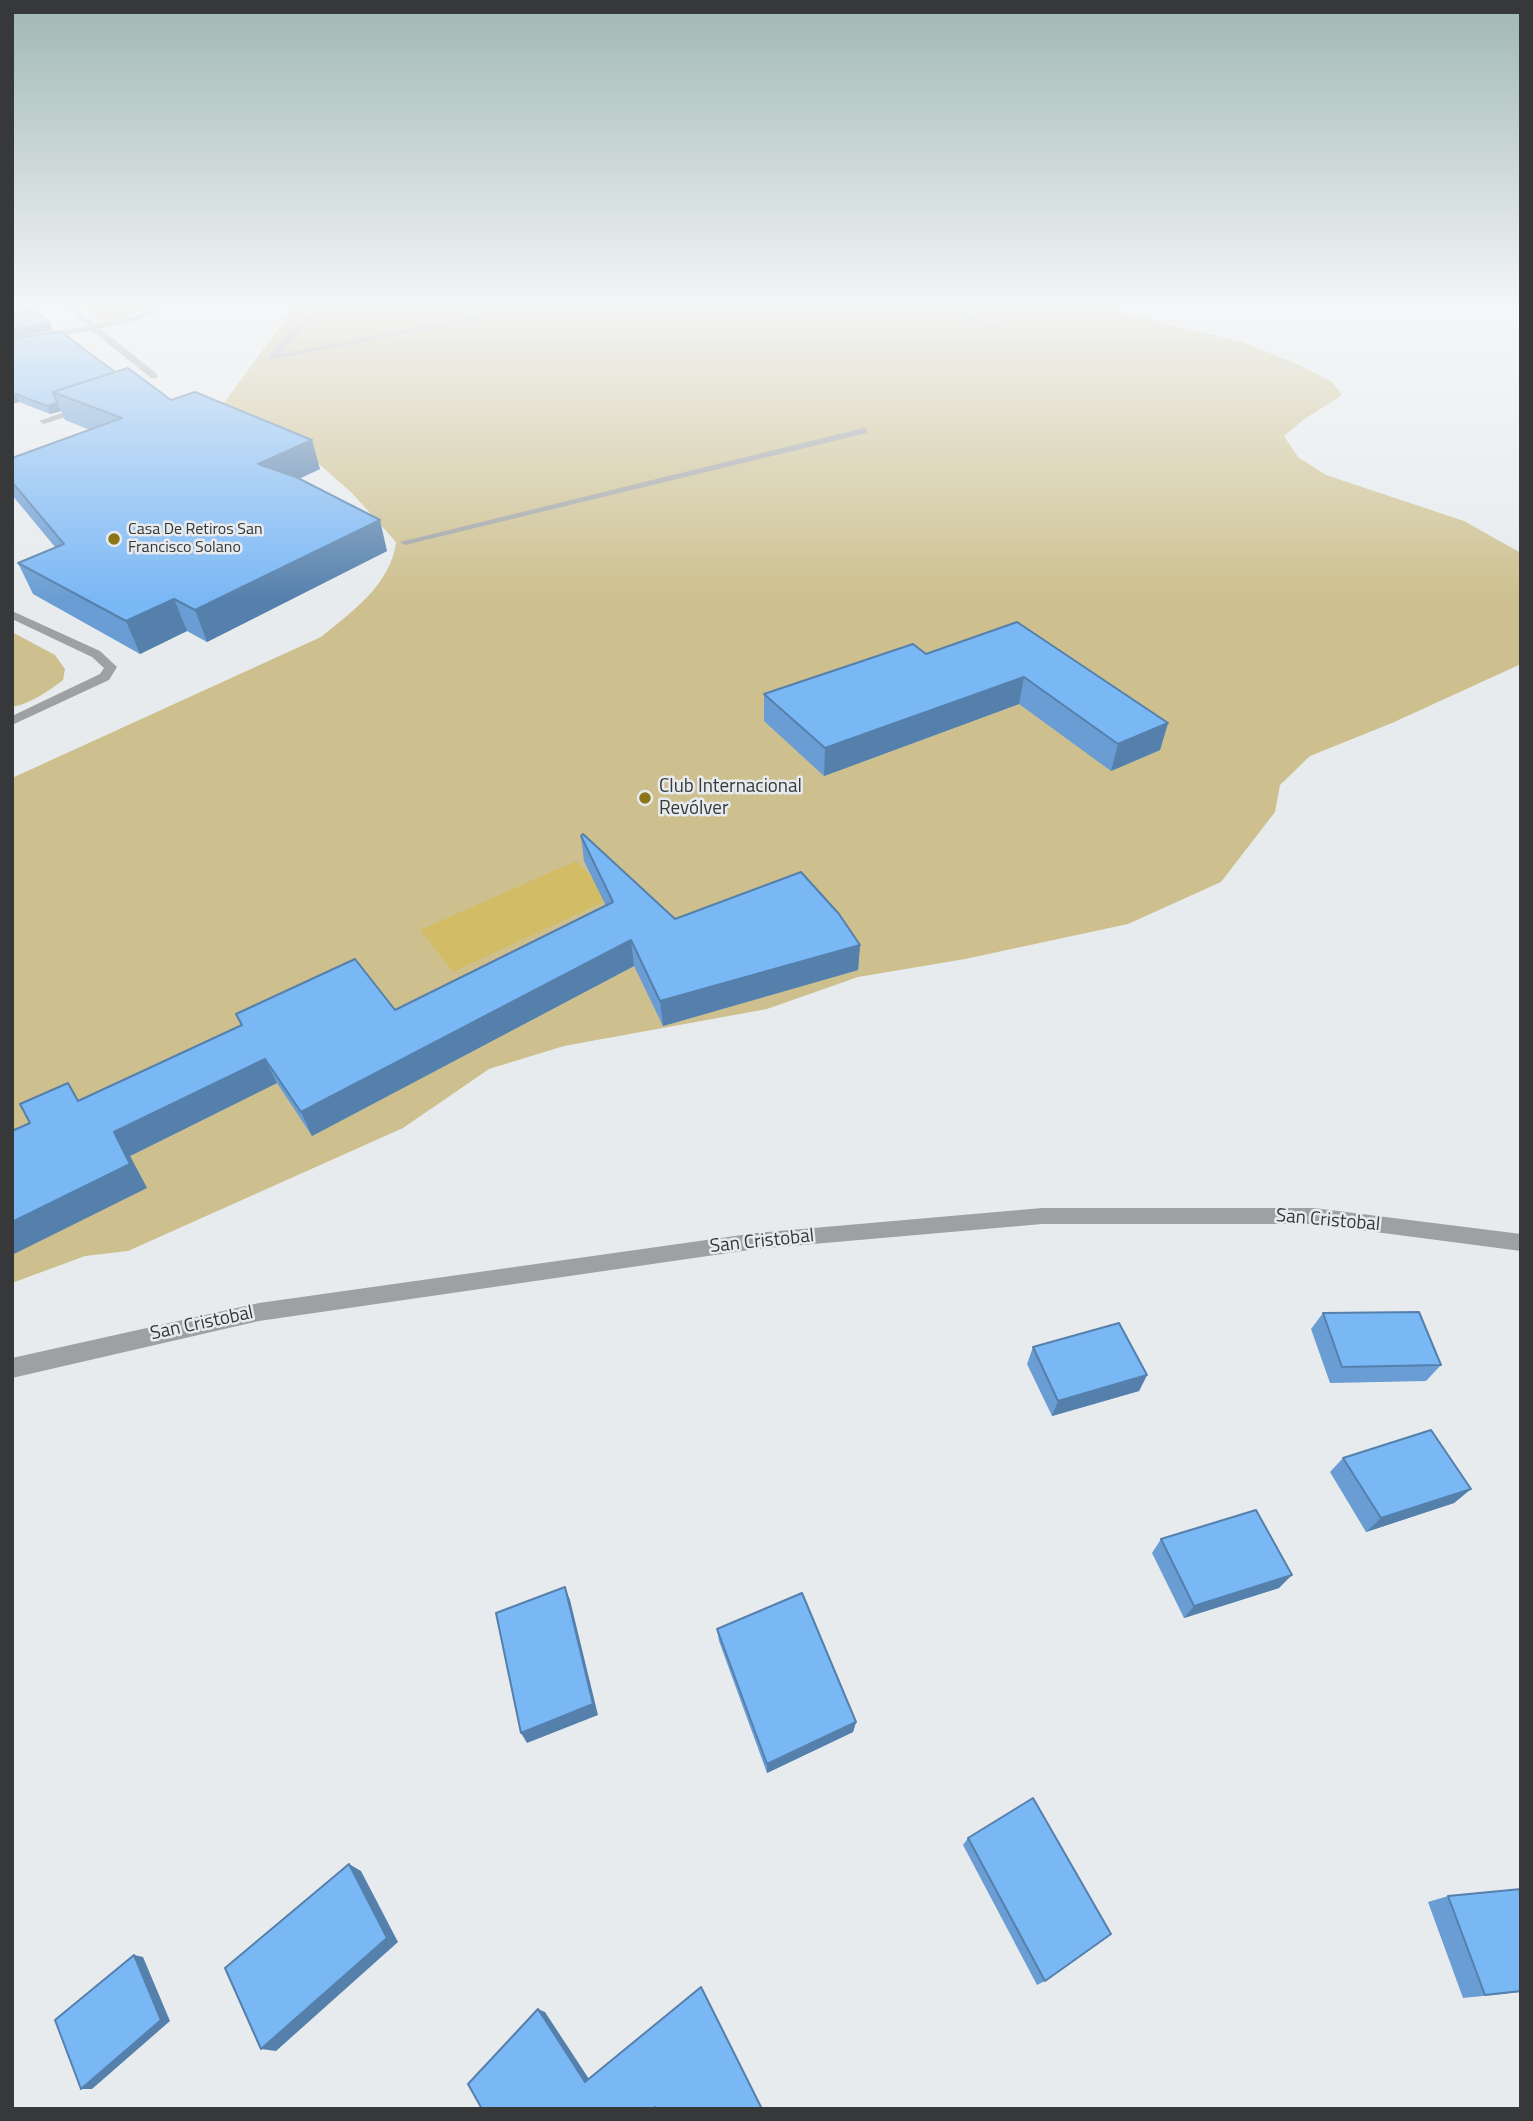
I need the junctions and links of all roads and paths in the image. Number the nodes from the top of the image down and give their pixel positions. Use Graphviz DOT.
graph roads {
  1 [pos="94,404"];
  2 [pos="44,421"];
  3 [pos="864,431"];
  4 [pos="405,542"];
  5 [pos="12,614"];
  6 [pos="12,721"];
  7 [pos="1521,1242"];
  8 [pos="12,1368"];
  1 -- 2 [label="street"];
  3 -- 4 [label="street"];
  5 -- 6 [label="street"];
  7 -- 8 [label="street, San Cristobal"];
}
